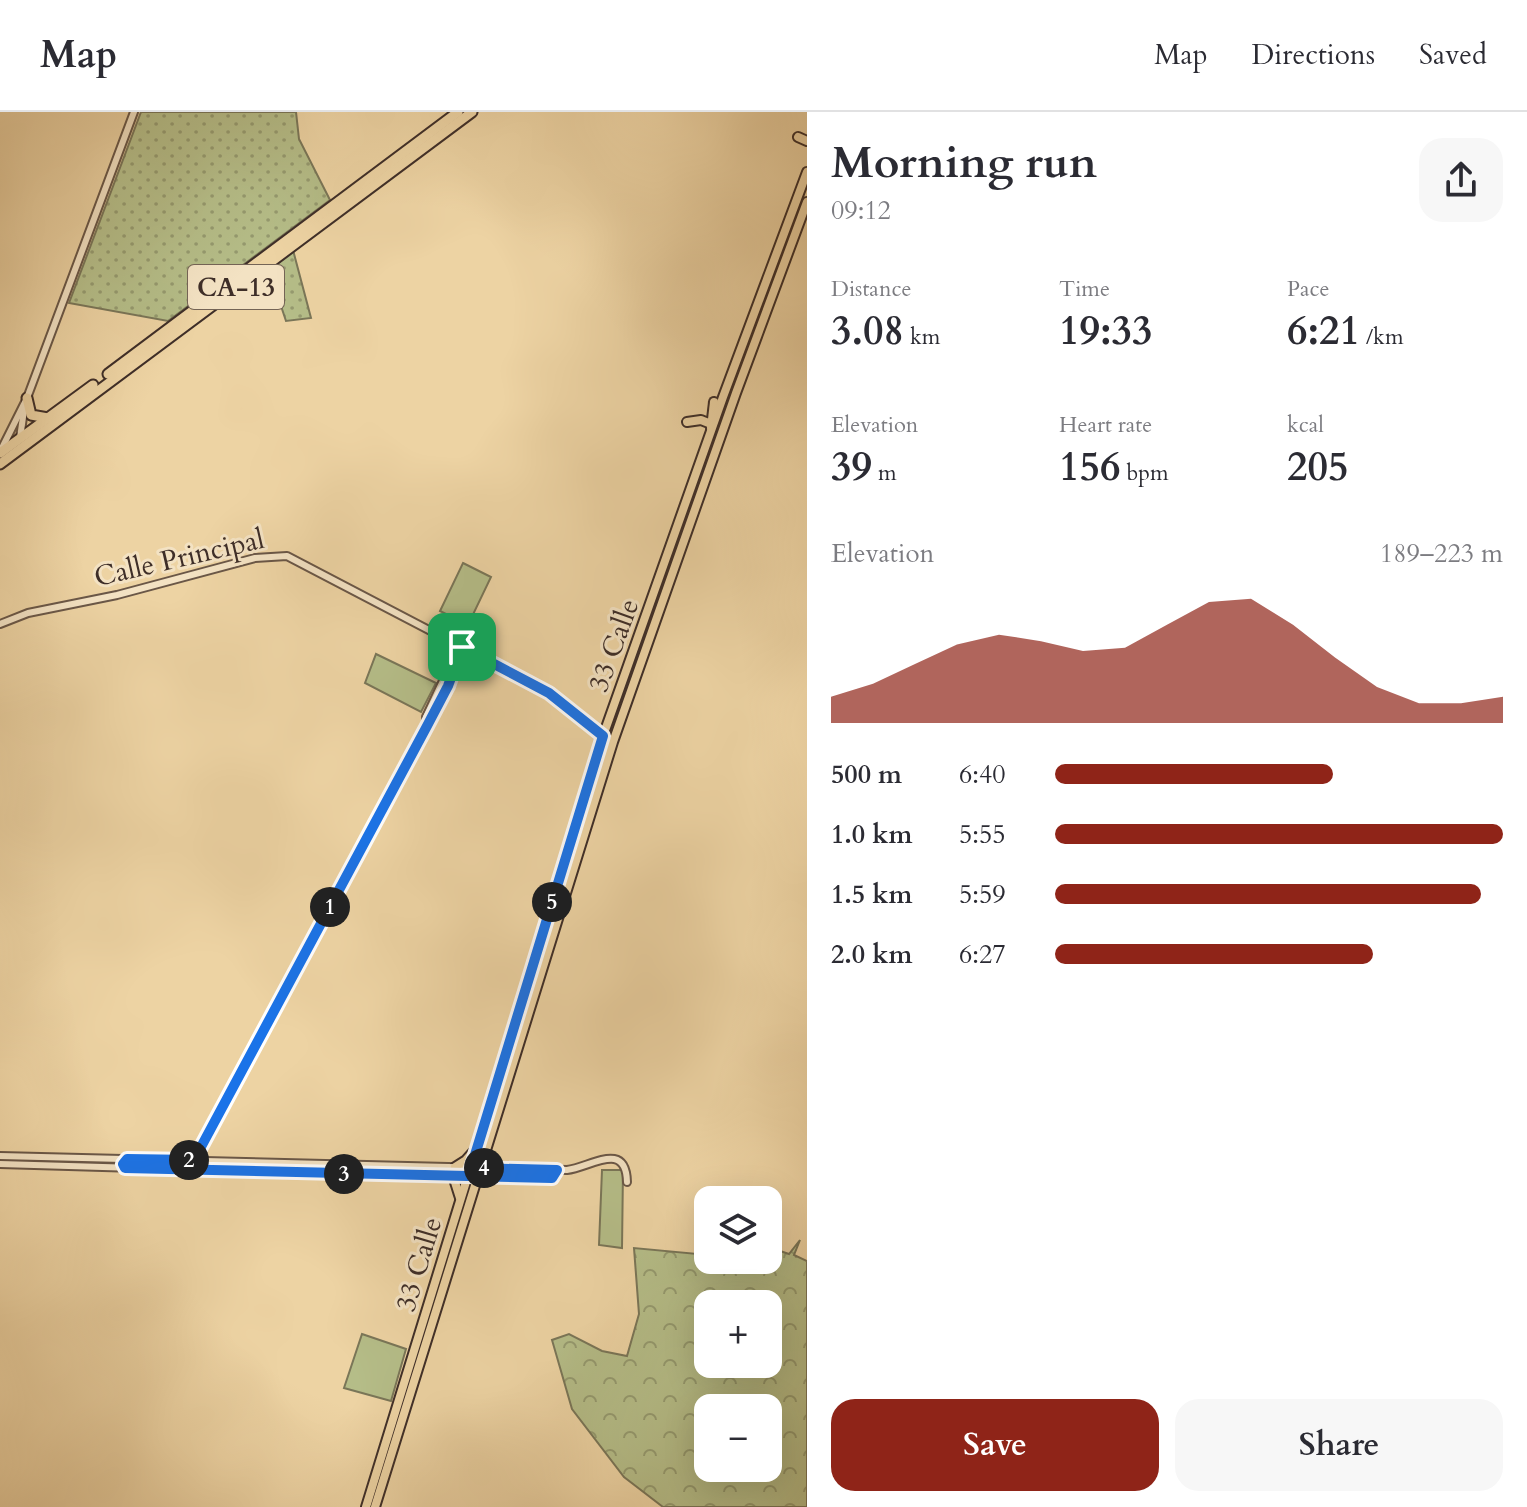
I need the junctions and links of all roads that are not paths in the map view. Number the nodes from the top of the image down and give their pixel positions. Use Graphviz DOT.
graph roads {
  1 [pos="134,112"];
  2 [pos="458,112"];
  3 [pos="472,112"];
  4 [pos="807,172"];
  5 [pos="803,185"];
  6 [pos="344,202"];
  7 [pos="807,202"];
  8 [pos="793,239"];
  9 [pos="747,362"];
  10 [pos="723,397"];
  11 [pos="26,400"];
  12 [pos="714,402"];
  13 [pos="50,421"];
  14 [pos="687,422"];
  15 [pos="711,429"];
  16 [pos="20,444"];
  17 [pos="719,444"];
  18 [pos="0,452"];
  19 [pos="0,464"];
  20 [pos="0,624"];
  21 [pos="462,647"];
  22 [pos="603,736"];
  23 [pos="478,1143"];
  24 [pos="0,1156"];
  25 [pos="127,1159"];
  26 [pos="194,1160"];
  27 [pos="0,1164"];
  28 [pos="125,1168"];
  29 [pos="169,1169"];
  30 [pos="454,1172"];
  31 [pos="474,1172"];
  32 [pos="627,1182"];
  33 [pos="461,1202"];
  34 [pos="366,1507"];
  35 [pos="375,1507"];
  1 -- 11 [label="street"];
  2 -- 6 [label="highway, CA-13"];
  3 -- 6 [label="highway, CA-13"];
  4 -- 5 [label="main road, 33 Calle"];
  5 -- 8 [label="main road"];
  5 -- 10 [label="main road, 33 Calle"];
  6 -- 13 [label="highway, CA-13"];
  6 -- 13 [label="highway, CA-13"];
  7 -- 8 [label="main road, 33 Calle"];
  8 -- 9 [label="main road, 33 Calle"];
  9 -- 10 [label="main road"];
  9 -- 17 [label="main road, 33 Calle"];
  10 -- 15 [label="main road, 33 Calle"];
  10 -- 17 [label="main road"];
  11 -- 13 [label="highway"];
  11 -- 16 [label="street"];
  11 -- 18 [label="street"];
  12 -- 15 [label="main road"];
  13 -- 16 [label="highway, CA-13"];
  14 -- 15 [label="main road"];
  15 -- 22 [label="main road, 33 Calle"];
  16 -- 18 [label="highway, CA-13"];
  16 -- 19 [label="highway, CA-13"];
  17 -- 31 [label="main road, 33 Calle"];
  20 -- 21 [label="street, Calle Principal"];
  21 -- 22 [label="street, Calle Principal"];
  21 -- 26 [label="street"];
  22 -- 23 [label="main road, 33 Calle"];
  23 -- 30 [label="main road"];
  23 -- 31 [label="main road, 33 Calle"];
  24 -- 25 [label="street"];
  25 -- 26 [label="street"];
  25 -- 28 [label="street"];
  26 -- 29 [label="street"];
  26 -- 30 [label="street"];
  27 -- 28 [label="street"];
  28 -- 29 [label="street"];
  29 -- 30 [label="street"];
  30 -- 31 [label="street"];
  30 -- 33 [label="main road"];
  31 -- 32 [label="street"];
  31 -- 33 [label="main road, 33 Calle"];
  31 -- 35 [label="main road, 33 Calle"];
  33 -- 34 [label="main road, 33 Calle"];
}
